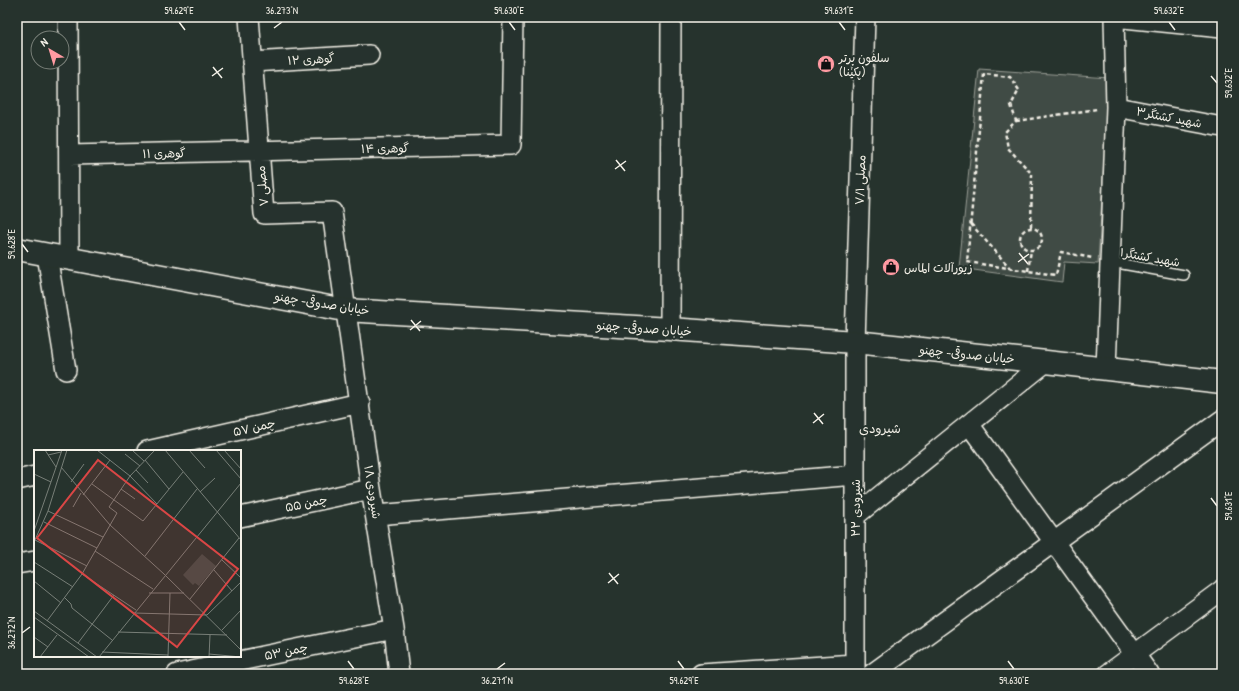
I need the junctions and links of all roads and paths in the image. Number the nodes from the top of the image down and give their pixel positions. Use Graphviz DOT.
graph roads {
  1 [pos="68,17"];
  2 [pos="249,17"];
  3 [pos="513,17"];
  4 [pos="671,17"];
  5 [pos="865,17"];
  6 [pos="1114,17"];
  7 [pos="1222,28"];
  8 [pos="369,55"];
  9 [pos="252,62"];
  10 [pos="1116,107"];
  11 [pos="1016,121"];
  12 [pos="1222,127"];
  13 [pos="259,151"];
  14 [pos="69,155"];
  15 [pos="970,224"];
  16 [pos="1031,227"];
  17 [pos="17,249"];
  18 [pos="1030,250"];
  19 [pos="47,255"];
  20 [pos="70,259"];
  21 [pos="1111,262"];
  22 [pos="1011,268"];
  23 [pos="1028,271"];
  24 [pos="1184,275"];
  25 [pos="345,310"];
  26 [pos="670,329"];
  27 [pos="855,342"];
  28 [pos="1046,362"];
  29 [pos="1106,369"];
  30 [pos="66,370"];
  31 [pos="1222,382"];
  32 [pos="360,403"];
  33 [pos="1222,420"];
  34 [pos="969,424"];
  35 [pos="151,450"];
  36 [pos="854,475"];
  37 [pos="34,476"];
  38 [pos="17,480"];
  39 [pos="371,489"];
  40 [pos="376,515"];
  41 [pos="855,516"];
  42 [pos="241,517"];
  43 [pos="1054,542"];
  44 [pos="34,561"];
  45 [pos="17,564"];
  46 [pos="1222,590"];
  47 [pos="394,629"];
  48 [pos="1135,654"];
  49 [pos="855,669"];
  50 [pos="177,674"];
  51 [pos="398,674"];
  52 [pos="701,674"];
  53 [pos="872,674"];
  54 [pos="1108,674"];
  55 [pos="1149,674"];
  1 -- 14 [label="street"];
  2 -- 9 [label="street, مصلی ۷"];
  3 -- 13 [label="street, گوهری ۱۴"];
  4 -- 26 [label="street"];
  5 -- 27 [label="street, مصلی ۷/۱"];
  6 -- 7 [label="street"];
  6 -- 10 [label="street"];
  8 -- 9 [label="street, گوهری ۱۲"];
  9 -- 13 [label="street, مصلی ۷"];
  10 -- 11 [label="path"];
  10 -- 12 [label="street, شهید کشتگر۳"];
  10 -- 21 [label="street"];
  11 -- 15 [label="path"];
  11 -- 16 [label="path"];
  13 -- 14 [label="street, گوهری ۱۱"];
  13 -- 25 [label="street, مصلی ۷"];
  14 -- 20 [label="street"];
  15 -- 22 [label="path"];
  15 -- 22 [label="path"];
  16 -- 18 [label="path"];
  16 -- 18 [label="path"];
  17 -- 19 [label="street, خیابان صدوقی- چهنو"];
  18 -- 23 [label="path"];
  19 -- 20 [label="street, خیابان صدوقی- چهنو"];
  19 -- 30 [label="street"];
  20 -- 25 [label="street, خیابان صدوقی- چهنو"];
  21 -- 23 [label="path"];
  21 -- 24 [label="lane, شهید کشتگر۱"];
  21 -- 29 [label="street"];
  22 -- 23 [label="path"];
  25 -- 26 [label="street, خیابان صدوقی- چهنو"];
  25 -- 32 [label="street, شیرودی ۱۸"];
  26 -- 27 [label="street, خیابان صدوقی- چهنو"];
  27 -- 28 [label="street, خیابان صدوقی- چهنو"];
  27 -- 36 [label="street, شیرودی ۲۲"];
  28 -- 29 [label="street, خیابان صدوقی- چهنو"];
  28 -- 34 [label="street"];
  29 -- 31 [label="street, خیابان صدوقی- چهنو"];
  32 -- 35 [label="street, چمن ۵۷"];
  32 -- 39 [label="street, شیرودی ۱۸"];
  33 -- 43 [label="street"];
  34 -- 41 [label="street"];
  34 -- 43 [label="street"];
  36 -- 40 [label="street"];
  36 -- 41 [label="street, شیرودی ۲۲"];
  37 -- 38 [label="street"];
  39 -- 40 [label="street, شیرودی ۱۸"];
  39 -- 42 [label="street, چمن ۵۵"];
  40 -- 47 [label="street, شیرودی ۱۸"];
  41 -- 49 [label="street, شیرودی ۲۲"];
  43 -- 48 [label="street"];
  43 -- 53 [label="street"];
  44 -- 45 [label="street"];
  46 -- 48 [label="street"];
  47 -- 50 [label="street, چمن ۵۳"];
  47 -- 51 [label="street, شیرودی ۱۸"];
  48 -- 54 [label="street"];
  48 -- 55 [label="street"];
  49 -- 52 [label="street"];
}
